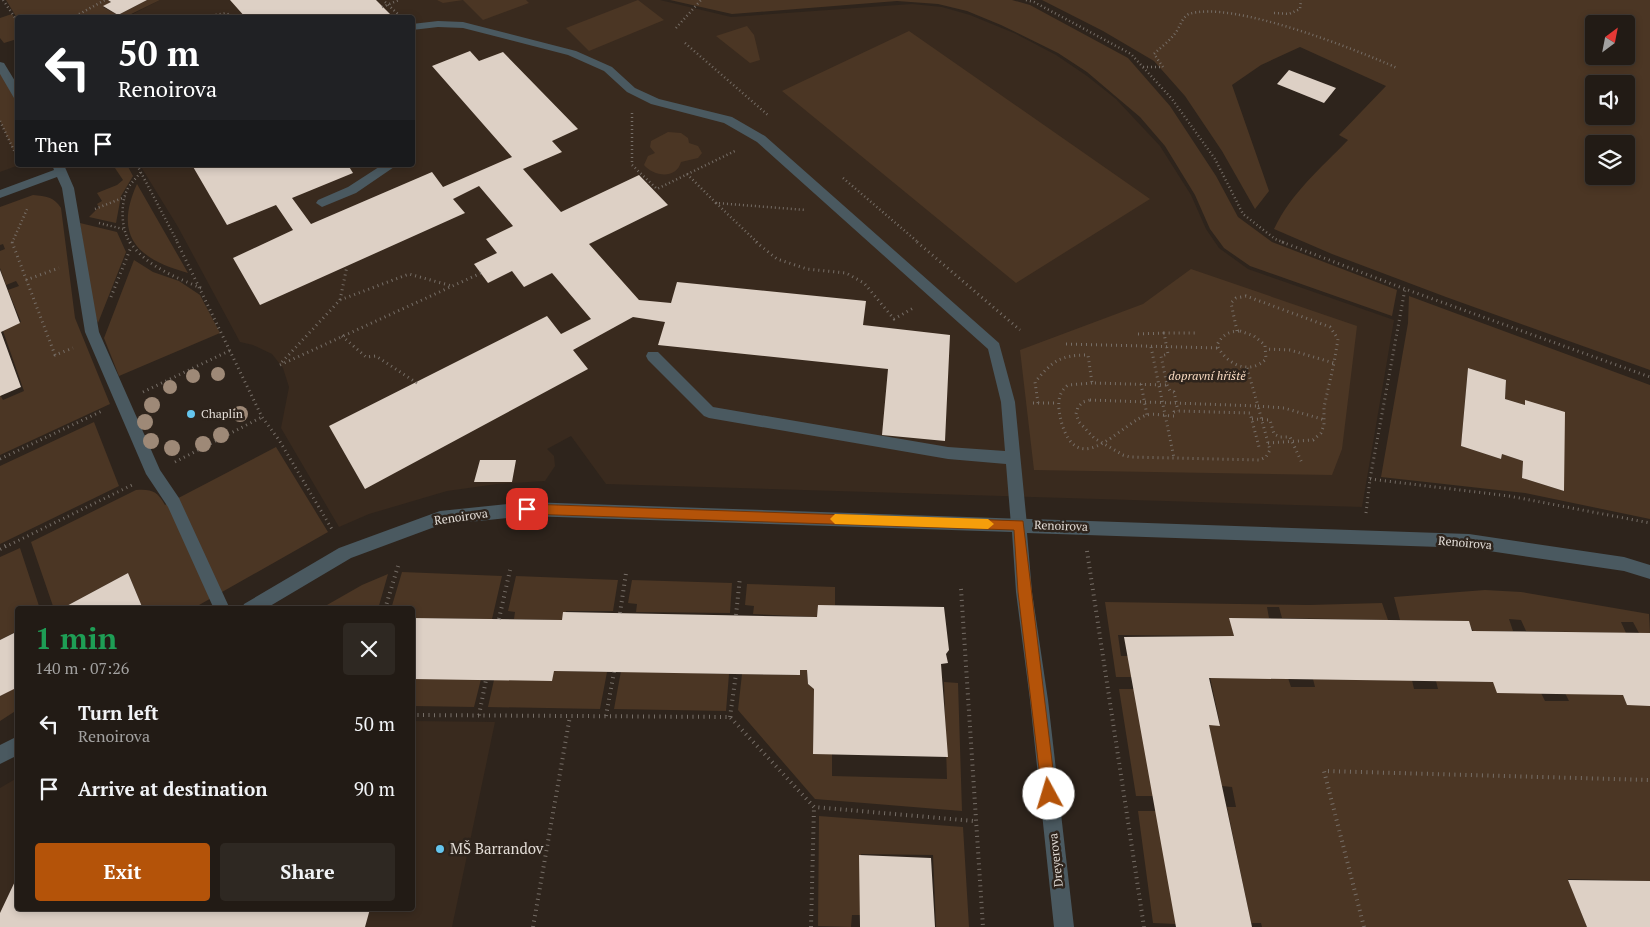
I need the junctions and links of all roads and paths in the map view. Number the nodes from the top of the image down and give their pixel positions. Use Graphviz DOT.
graph roads {
  1 [pos="3,0"];
  2 [pos="105,0"];
  3 [pos="398,0"];
  4 [pos="701,0"];
  5 [pos="1026,0"];
  6 [pos="1301,0"];
  7 [pos="386,4"];
  8 [pos="382,7"];
  9 [pos="1212,7"];
  10 [pos="78,15"];
  11 [pos="207,15"];
  12 [pos="229,15"];
  13 [pos="398,15"];
  14 [pos="15,18"];
  15 [pos="1285,18"];
  16 [pos="415,28"];
  17 [pos="676,28"];
  18 [pos="1311,29"];
  19 [pos="685,43"];
  20 [pos="0,65"];
  21 [pos="1142,67"];
  22 [pos="1398,68"];
  23 [pos="15,91"];
  24 [pos="639,94"];
  25 [pos="774,120"];
  26 [pos="0,121"];
  27 [pos="742,148"];
  28 [pos="15,153"];
  29 [pos="138,167"];
  30 [pos="388,167"];
  31 [pos="60,168"];
  32 [pos="141,172"];
  33 [pos="686,174"];
  34 [pos="840,176"];
  35 [pos="0,194"];
  36 [pos="126,197"];
  37 [pos="869,200"];
  38 [pos="30,203"];
  39 [pos="322,203"];
  40 [pos="716,204"];
  41 [pos="845,213"];
  42 [pos="73,218"];
  43 [pos="131,247"];
  44 [pos="347,266"];
  45 [pos="481,273"];
  46 [pos="41,274"];
  47 [pos="26,280"];
  48 [pos="452,286"];
  49 [pos="202,289"];
  50 [pos="1405,289"];
  51 [pos="937,296"];
  52 [pos="340,300"];
  53 [pos="1020,330"];
  54 [pos="1237,331"];
  55 [pos="1198,332"];
  56 [pos="1164,333"];
  57 [pos="1138,334"];
  58 [pos="342,336"];
  59 [pos="95,338"];
  60 [pos="1066,344"];
  61 [pos="1151,347"];
  62 [pos="1166,347"];
  63 [pos="1218,348"];
  64 [pos="1266,349"];
  65 [pos="653,356"];
  66 [pos="1334,362"];
  67 [pos="1247,368"];
  68 [pos="1650,377"];
  69 [pos="417,383"];
  70 [pos="1092,383"];
  71 [pos="1141,384"];
  72 [pos="1158,384"];
  73 [pos="1167,385"];
  74 [pos="1008,402"];
  75 [pos="1144,402"];
  76 [pos="1163,402"];
  77 [pos="1038,403"];
  78 [pos="1058,403"];
  79 [pos="1176,403"];
  80 [pos="1258,406"];
  81 [pos="1178,411"];
  82 [pos="1147,415"];
  83 [pos="1165,416"];
  84 [pos="1252,420"];
  85 [pos="1261,420"];
  86 [pos="1325,420"];
  87 [pos="1102,442"];
  88 [pos="1292,442"];
  89 [pos="1268,443"];
  90 [pos="1259,447"];
  91 [pos="1012,458"];
  92 [pos="1174,458"];
  93 [pos="1302,463"];
  94 [pos="1370,479"];
  95 [pos="1356,512"];
  96 [pos="1650,523"];
  97 [pos="1019,525"];
  98 [pos="1086,548"];
  99 [pos="345,553"];
  100 [pos="398,566"];
  101 [pos="510,570"];
  102 [pos="1650,572"];
  103 [pos="626,573"];
  104 [pos="740,577"];
  105 [pos="961,589"];
  106 [pos="221,606"];
  107 [pos="255,606"];
  108 [pos="386,606"];
  109 [pos="620,613"];
  110 [pos="736,614"];
  111 [pos="499,619"];
  112 [pos="614,672"];
  113 [pos="736,674"];
  114 [pos="486,680"];
  115 [pos="415,715"];
  116 [pos="479,715"];
  117 [pos="570,716"];
  118 [pos="606,716"];
  119 [pos="730,717"];
  120 [pos="15,747"];
  121 [pos="0,755"];
  122 [pos="1650,780"];
  123 [pos="814,807"];
  124 [pos="974,821"];
  125 [pos="533,927"];
  126 [pos="810,927"];
  127 [pos="982,927"];
  128 [pos="1064,927"];
  129 [pos="1144,927"];
  130 [pos="1364,927"];
  1 -- 14 [label="path"];
  2 -- 10 [label="path"];
  3 -- 7 [label="path"];
  4 -- 17 [label="path"];
  5 -- 21 [label="path"];
  6 -- 15 [label="path"];
  7 -- 8 [label="path"];
  7 -- 13 [label="path"];
  9 -- 21 [label="path"];
  11 -- 12 [label="path"];
  16 -- 24 [label="street, Dreyerova"];
  18 -- 22 [label="path"];
  19 -- 25 [label="path"];
  20 -- 23 [label="street"];
  21 -- 50 [label="path"];
  24 -- 33 [label="path"];
  24 -- 41 [label="street, Dreyerova"];
  26 -- 28 [label="path"];
  27 -- 33 [label="path"];
  29 -- 32 [label="path"];
  30 -- 39 [label="street"];
  31 -- 35 [label="street"];
  31 -- 42 [label="street"];
  32 -- 36 [label="path"];
  32 -- 49 [label="path"];
  33 -- 40 [label="path"];
  34 -- 37 [label="path"];
  36 -- 42 [label="path"];
  36 -- 43 [label="path"];
  37 -- 41 [label="path"];
  37 -- 53 [label="path"];
  38 -- 47 [label="path"];
  40 -- 41 [label="path"];
  40 -- 51 [label="path"];
  41 -- 51 [label="street, Dreyerova"];
  42 -- 59 [label="street"];
  43 -- 49 [label="path"];
  43 -- 59 [label="path"];
  44 -- 52 [label="path"];
  45 -- 48 [label="path"];
  46 -- 47 [label="path"];
  47 -- 59 [label="path"];
  48 -- 52 [label="path"];
  48 -- 58 [label="path"];
  49 -- 99 [label="path"];
  50 -- 68 [label="path"];
  50 -- 94 [label="path"];
  51 -- 74 [label="street, Dreyerova"];
  52 -- 58 [label="path"];
  54 -- 63 [label="path"];
  54 -- 64 [label="path"];
  54 -- 66 [label="path"];
  55 -- 56 [label="path"];
  56 -- 57 [label="path"];
  56 -- 62 [label="path"];
  58 -- 69 [label="path"];
  59 -- 106 [label="street"];
  60 -- 61 [label="path"];
  61 -- 62 [label="path"];
  61 -- 72 [label="path"];
  62 -- 63 [label="path"];
  62 -- 73 [label="path"];
  63 -- 67 [label="path"];
  64 -- 66 [label="path"];
  64 -- 67 [label="path"];
  65 -- 91 [label="street"];
  66 -- 86 [label="path"];
  67 -- 80 [label="path"];
  70 -- 71 [label="path"];
  70 -- 77 [label="path"];
  70 -- 78 [label="path"];
  71 -- 72 [label="path"];
  71 -- 75 [label="path"];
  72 -- 73 [label="path"];
  72 -- 76 [label="path"];
  73 -- 79 [label="path"];
  74 -- 77 [label="path"];
  74 -- 91 [label="street, Dreyerova"];
  75 -- 76 [label="path"];
  75 -- 82 [label="path"];
  75 -- 87 [label="path"];
  76 -- 79 [label="path"];
  76 -- 83 [label="path"];
  77 -- 78 [label="path"];
  78 -- 87 [label="path"];
  79 -- 80 [label="path"];
  79 -- 81 [label="path"];
  80 -- 85 [label="path"];
  80 -- 86 [label="path"];
  81 -- 83 [label="path"];
  81 -- 84 [label="path"];
  82 -- 83 [label="path"];
  82 -- 87 [label="path"];
  83 -- 92 [label="path"];
  84 -- 85 [label="path"];
  84 -- 90 [label="path"];
  85 -- 88 [label="path"];
  85 -- 89 [label="path"];
  86 -- 88 [label="path"];
  87 -- 92 [label="path"];
  88 -- 89 [label="path"];
  88 -- 93 [label="path"];
  89 -- 92 [label="path"];
  91 -- 97 [label="street, Dreyerova"];
  94 -- 95 [label="path"];
  94 -- 96 [label="path"];
  97 -- 99 [label="street, Renoirova"];
  97 -- 102 [label="street, Renoirova"];
  97 -- 128 [label="street, Dreyerova"];
  98 -- 129 [label="path"];
  99 -- 107 [label="street, Renoirova"];
  100 -- 108 [label="path"];
  101 -- 111 [label="path"];
  103 -- 109 [label="path"];
  104 -- 110 [label="path"];
  105 -- 124 [label="path"];
  112 -- 118 [label="path"];
  113 -- 119 [label="path"];
  114 -- 116 [label="path"];
  115 -- 116 [label="path"];
  116 -- 117 [label="path"];
  117 -- 118 [label="path"];
  117 -- 125 [label="path"];
  118 -- 119 [label="path"];
  119 -- 123 [label="path"];
  120 -- 121 [label="street"];
  122 -- 130 [label="path"];
  123 -- 124 [label="path"];
  123 -- 126 [label="path"];
  124 -- 127 [label="path"];
}
